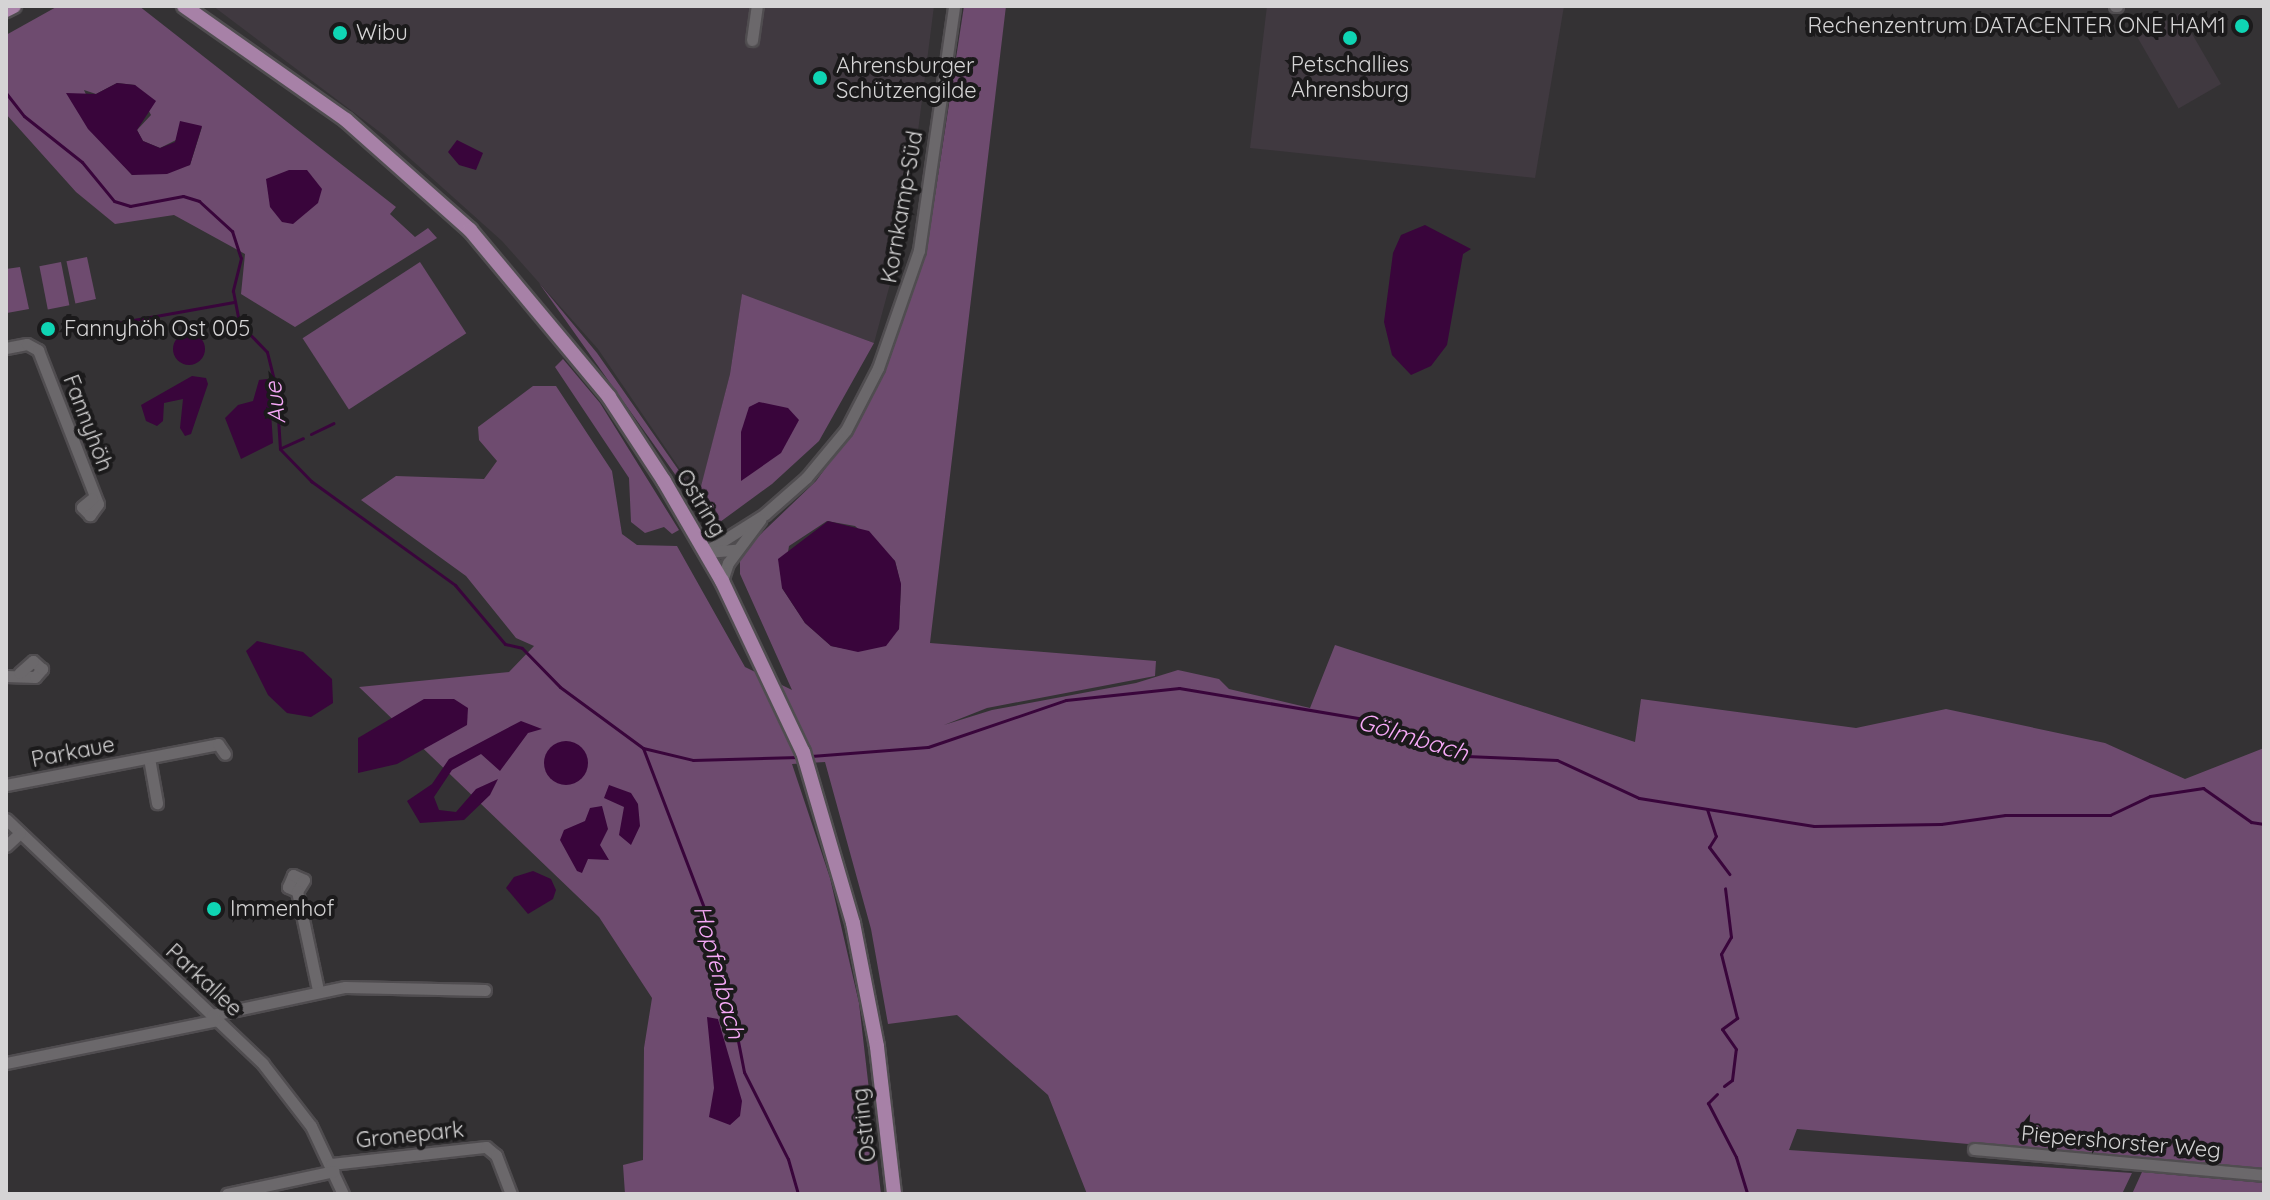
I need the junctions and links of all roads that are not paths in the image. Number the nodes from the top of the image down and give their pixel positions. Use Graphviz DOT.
graph roads {
  1 [pos="14,6"];
  2 [pos="184,6"];
  3 [pos="954,6"];
  4 [pos="6,10"];
  5 [pos="756,12"];
  6 [pos="752,40"];
  7 [pos="6,348"];
  8 [pos="92,499"];
  9 [pos="765,514"];
  10 [pos="736,550"];
  11 [pos="705,552"];
  12 [pos="722,581"];
  13 [pos="19,673"];
  14 [pos="6,676"];
  15 [pos="225,754"];
  16 [pos="149,758"];
  17 [pos="6,785"];
  18 [pos="157,803"];
  19 [pos="6,819"];
  20 [pos="20,833"];
  21 [pos="6,846"];
  22 [pos="297,891"];
  23 [pos="318,990"];
  24 [pos="485,990"];
  25 [pos="214,1017"];
  26 [pos="6,1063"];
  27 [pos="1974,1149"];
  28 [pos="332,1168"];
  29 [pos="2264,1175"];
  30 [pos="227,1194"];
  31 [pos="343,1194"];
  32 [pos="511,1194"];
  33 [pos="894,1194"];
  1 -- 4 [label="main road"];
  2 -- 11 [label="main road, Ostring"];
  3 -- 9 [label="street, Kornkamp-Süd"];
  5 -- 6 [label="street"];
  7 -- 8 [label="street, Fannyhöh"];
  9 -- 10 [label="street, Kornkamp-Süd"];
  9 -- 11 [label="street, Kornkamp-Süd"];
  10 -- 11 [label="street"];
  10 -- 12 [label="street, Kornkamp-Süd"];
  11 -- 12 [label="main road, Ostring"];
  12 -- 33 [label="main road, Ostring"];
  13 -- 14 [label="street"];
  15 -- 16 [label="street, Parkaue"];
  16 -- 17 [label="street, Parkaue"];
  16 -- 18 [label="street, Parkaue"];
  19 -- 20 [label="street, Parkallee"];
  20 -- 21 [label="street"];
  20 -- 25 [label="street, Parkallee"];
  22 -- 23 [label="street"];
  23 -- 24 [label="street"];
  23 -- 25 [label="street"];
  25 -- 26 [label="street"];
  25 -- 28 [label="street, Parkallee"];
  27 -- 29 [label="street, Piepershorster Weg"];
  28 -- 30 [label="street"];
  28 -- 31 [label="street, Parkallee"];
  28 -- 32 [label="street, Gronepark"];
}
